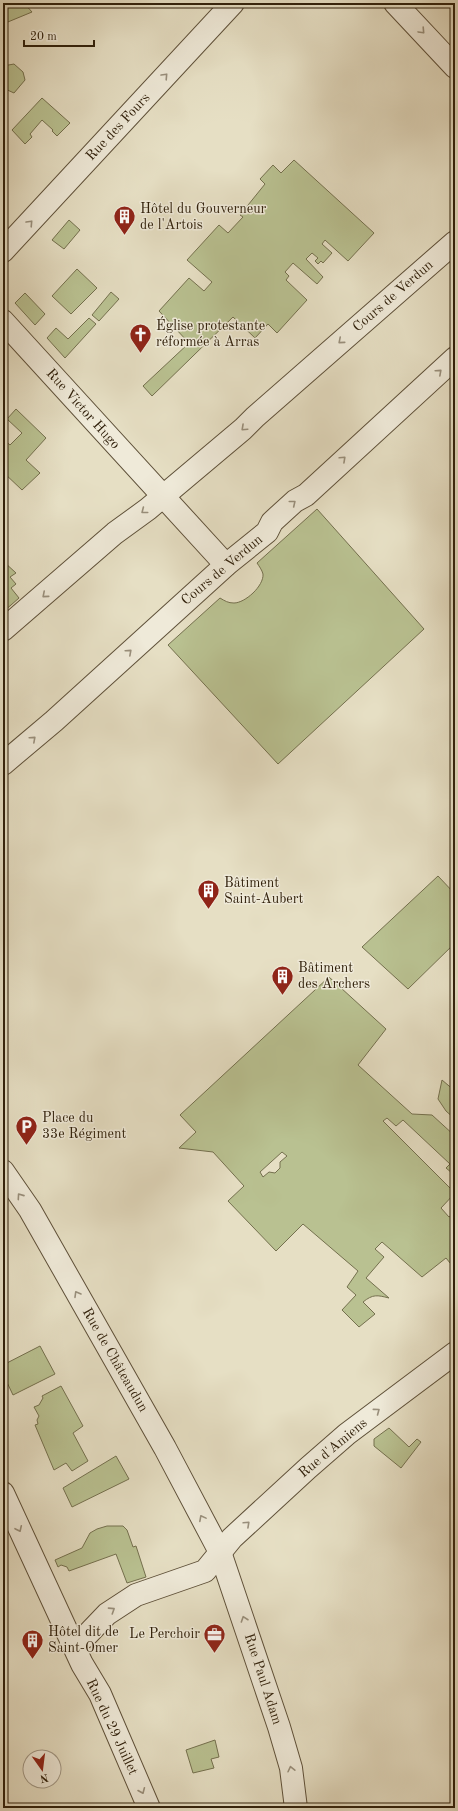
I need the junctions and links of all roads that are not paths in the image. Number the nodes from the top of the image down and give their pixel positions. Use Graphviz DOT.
graph roads {
  1 [pos="233,3"];
  2 [pos="395,3"];
  3 [pos="455,67"];
  4 [pos="455,242"];
  5 [pos="3,251"];
  6 [pos="3,321"];
  7 [pos="455,358"];
  8 [pos="163,496"];
  9 [pos="226,565"];
  10 [pos="3,630"];
  11 [pos="3,764"];
  12 [pos="3,1171"];
  13 [pos="455,1353"];
  14 [pos="3,1493"];
  15 [pos="220,1552"];
  16 [pos="71,1642"];
  17 [pos="149,1808"];
  18 [pos="296,1808"];
  5 -- 1 [label="street, Rue des Fours, one-way"];
  2 -- 3 [label="street, one-way"];
  4 -- 8 [label="street, Cours de Verdun, one-way"];
  6 -- 8 [label="street, Rue Victor Hugo"];
  9 -- 7 [label="street, Cours de Verdun, one-way"];
  8 -- 9 [label="street, Rue Victor Hugo"];
  8 -- 10 [label="street, Cours de Verdun, one-way"];
  11 -- 9 [label="street, Cours de Verdun, one-way"];
  15 -- 12 [label="street, Rue de Châteaudun, one-way"];
  15 -- 13 [label="street, Rue d'Amiens, one-way"];
  14 -- 16 [label="street, Rue du 29 Juillet, one-way"];
  16 -- 15 [label="street, Rue d'Amiens, one-way"];
  18 -- 15 [label="street, Rue Paul Adam, one-way"];
  16 -- 17 [label="street, Rue du 29 Juillet, one-way"];
}
